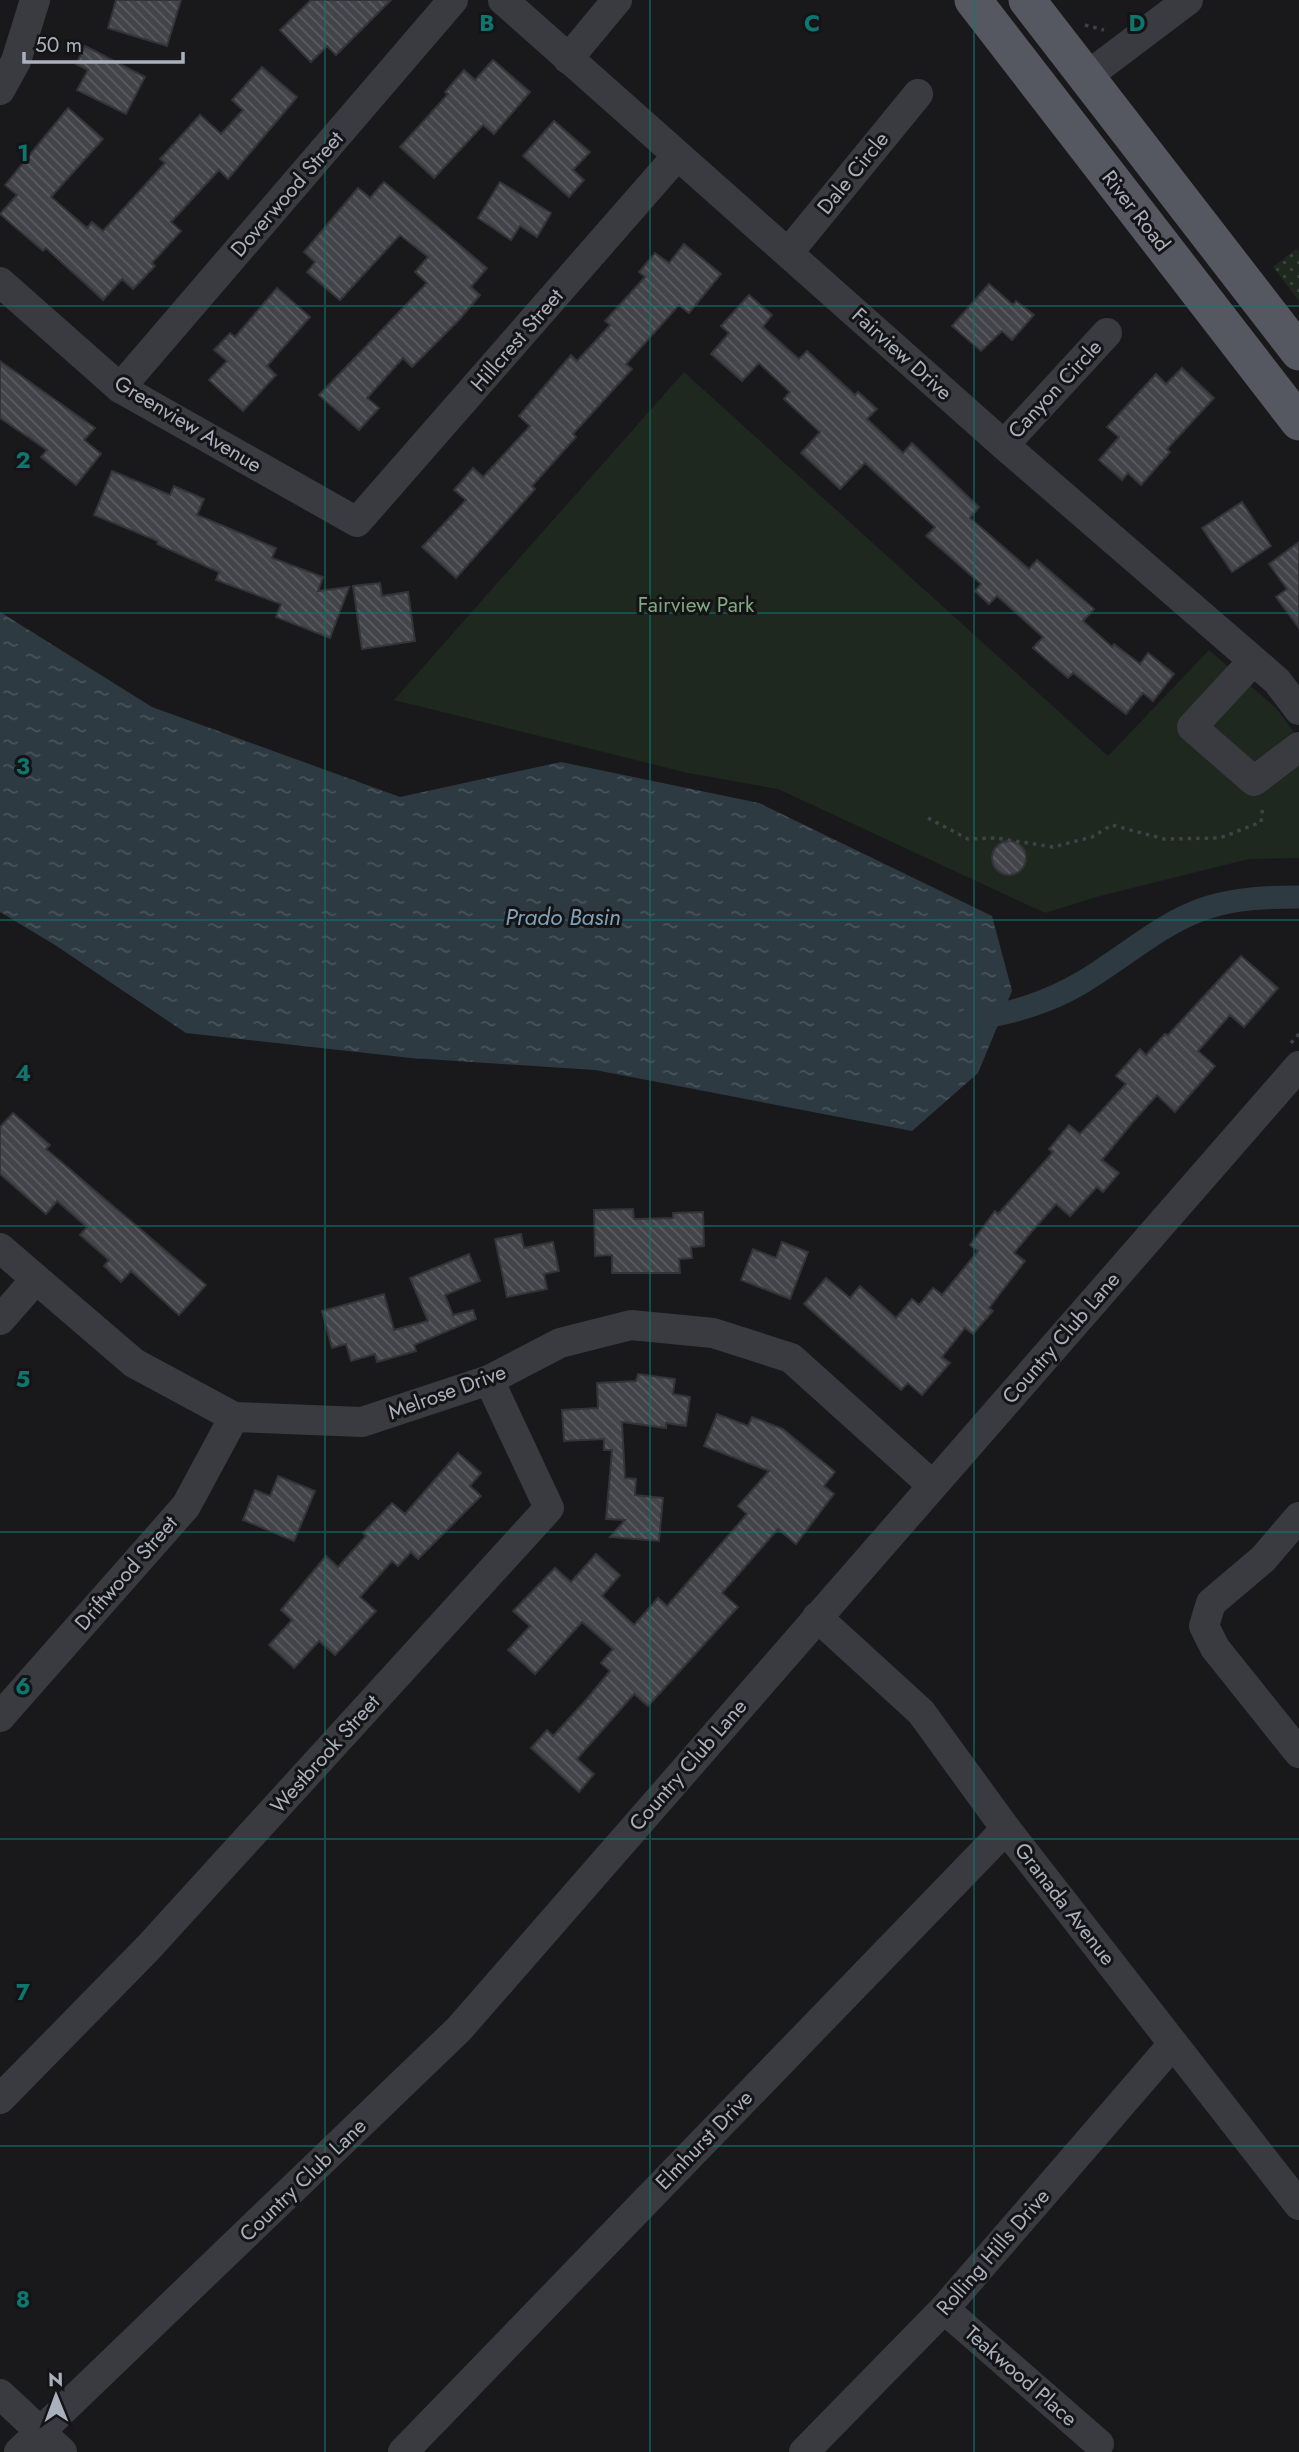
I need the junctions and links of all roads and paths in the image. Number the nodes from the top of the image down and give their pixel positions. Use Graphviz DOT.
graph roads {
  1 [pos="35,0"];
  2 [pos="453,0"];
  3 [pos="503,0"];
  4 [pos="617,0"];
  5 [pos="973,0"];
  6 [pos="1027,0"];
  7 [pos="1188,0"];
  8 [pos="1080,24"];
  9 [pos="1114,26"];
  10 [pos="568,60"];
  11 [pos="1086,77"];
  12 [pos="0,90"];
  13 [pos="918,94"];
  14 [pos="676,157"];
  15 [pos="788,253"];
  16 [pos="0,282"];
  17 [pos="1107,332"];
  18 [pos="1299,352"];
  19 [pos="120,388"];
  20 [pos="1299,422"];
  21 [pos="1004,445"];
  22 [pos="357,522"];
  23 [pos="1253,661"];
  24 [pos="1299,710"];
  25 [pos="1299,747"];
  26 [pos="1254,781"];
  27 [pos="928,818"];
  28 [pos="1299,1066"];
  29 [pos="0,1248"];
  30 [pos="35,1280"];
  31 [pos="0,1320"];
  32 [pos="489,1380"];
  33 [pos="234,1417"];
  34 [pos="932,1485"];
  35 [pos="1299,1517"];
  36 [pos="817,1617"];
  37 [pos="0,1717"];
  38 [pos="1299,1754"];
  39 [pos="1006,1829"];
  40 [pos="1173,2044"];
  41 [pos="0,2099"];
  42 [pos="1299,2205"];
  43 [pos="944,2309"];
  44 [pos="0,2394"];
  45 [pos="53,2442"];
  46 [pos="1099,2444"];
  47 [pos="19,2452"];
  48 [pos="403,2452"];
  49 [pos="804,2452"];
  1 -- 12 [label="street"];
  2 -- 19 [label="street, Doverwood Street"];
  3 -- 10 [label="street, Fairview Drive"];
  4 -- 10 [label="street"];
  5 -- 20 [label="main road, River Road"];
  6 -- 11 [label="main road, River Road"];
  7 -- 11 [label="street"];
  8 -- 9 [label="path"];
  10 -- 14 [label="street, Fairview Drive"];
  11 -- 18 [label="main road, River Road"];
  13 -- 15 [label="street, Dale Circle"];
  14 -- 15 [label="street, Fairview Drive"];
  14 -- 22 [label="street, Hillcrest Street"];
  15 -- 21 [label="street, Fairview Drive"];
  16 -- 19 [label="street, Greenview Avenue"];
  17 -- 21 [label="street, Canyon Circle"];
  19 -- 22 [label="street, Greenview Avenue"];
  21 -- 23 [label="street, Fairview Drive"];
  23 -- 24 [label="street, Fairview Drive"];
  23 -- 26 [label="street"];
  25 -- 26 [label="street"];
  26 -- 27 [label="path"];
  28 -- 34 [label="street, Country Club Lane"];
  29 -- 30 [label="street, Melrose Drive"];
  30 -- 31 [label="street"];
  30 -- 33 [label="street, Melrose Drive"];
  32 -- 33 [label="street, Melrose Drive"];
  32 -- 34 [label="street, Melrose Drive"];
  32 -- 41 [label="street, Westbrook Street"];
  33 -- 37 [label="street, Driftwood Street"];
  34 -- 36 [label="street, Country Club Lane"];
  35 -- 38 [label="street"];
  36 -- 39 [label="street, Granada Avenue"];
  36 -- 45 [label="street, Country Club Lane"];
  39 -- 40 [label="street, Granada Avenue"];
  39 -- 48 [label="street, Elmhurst Drive"];
  40 -- 42 [label="street, Granada Avenue"];
  40 -- 43 [label="street, Rolling Hills Drive"];
  43 -- 46 [label="street, Teakwood Place"];
  43 -- 49 [label="street, Rolling Hills Drive"];
  44 -- 45 [label="street"];
  45 -- 47 [label="street, Country Club Lane"];
}
